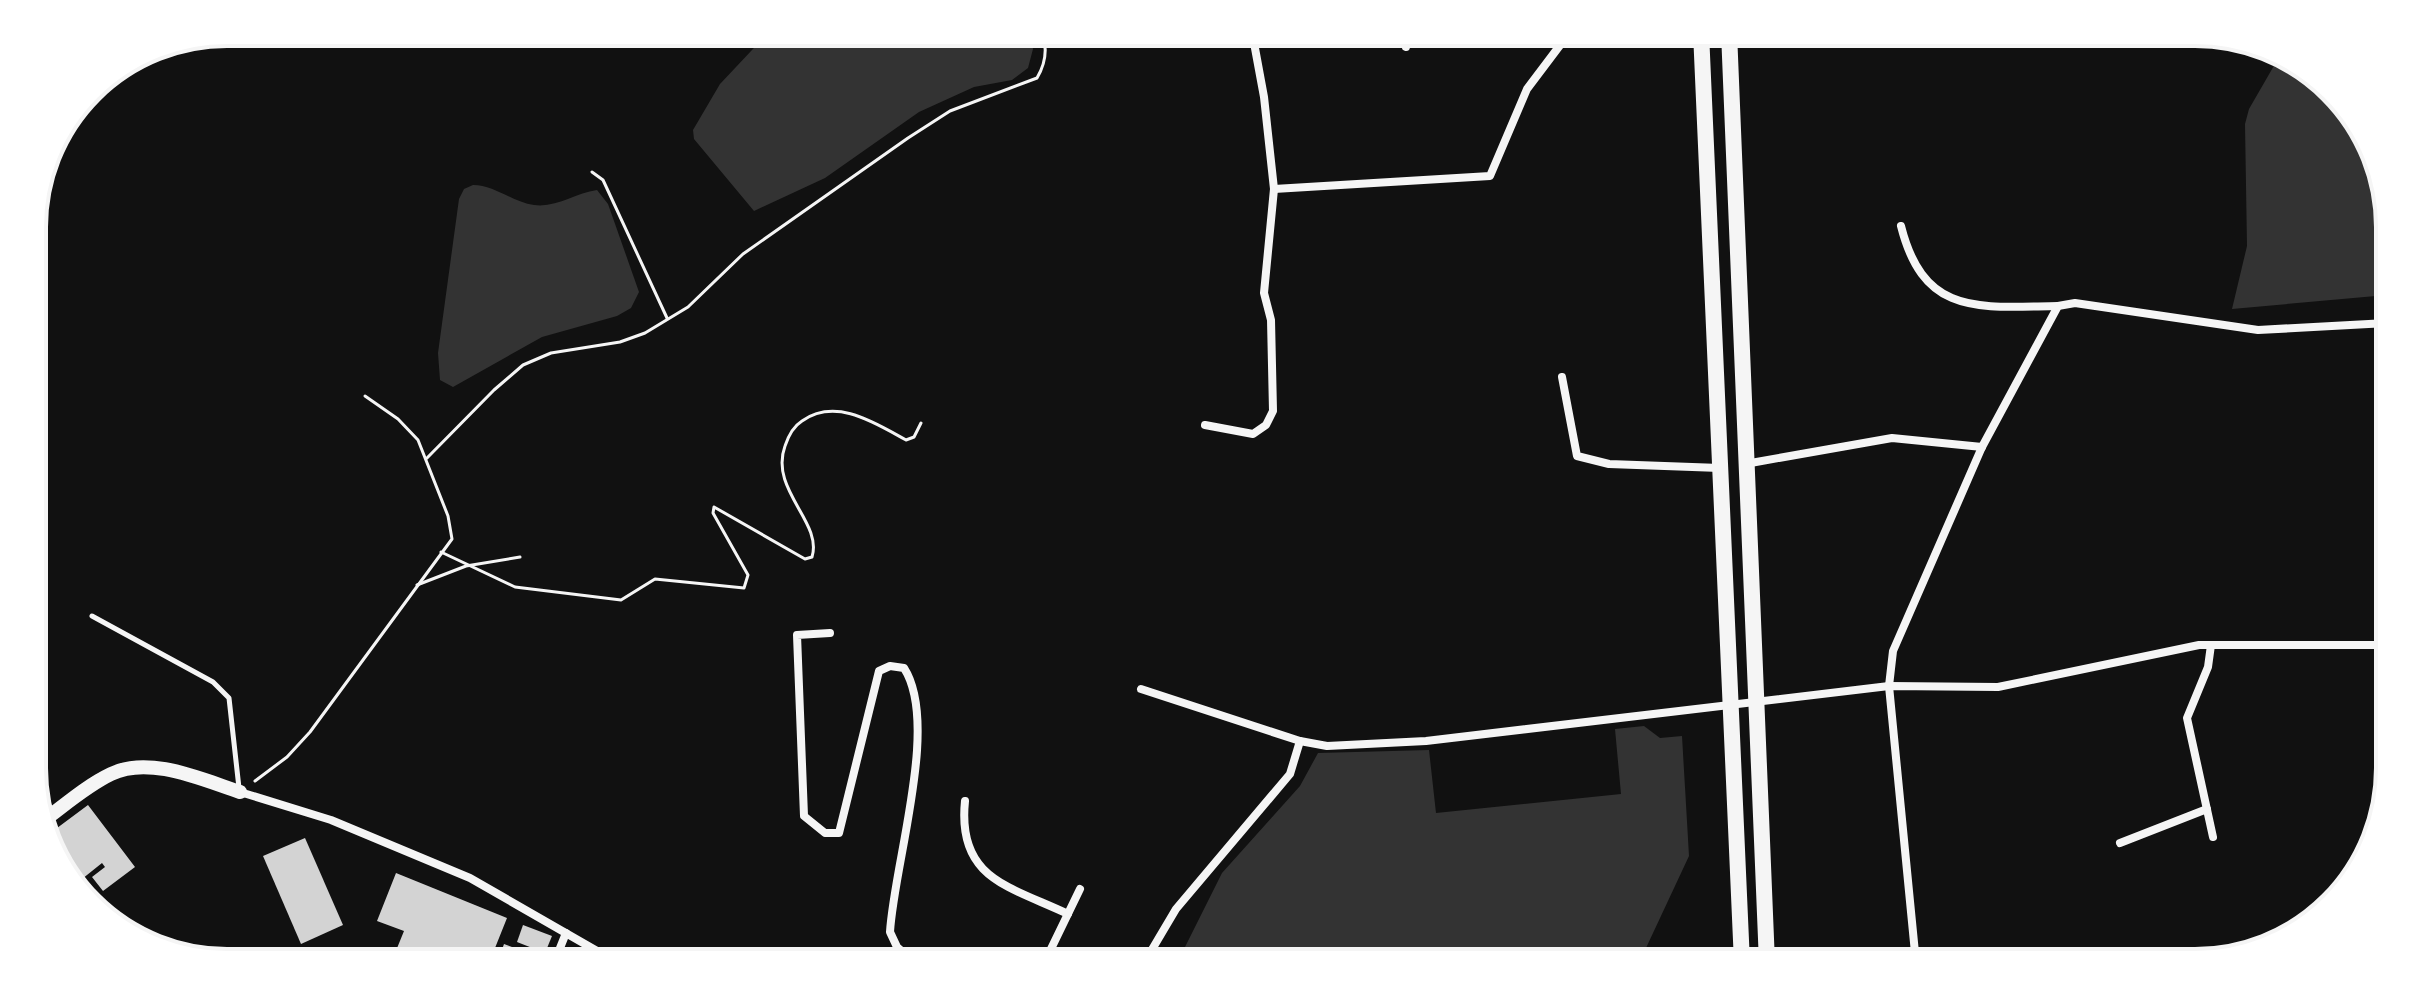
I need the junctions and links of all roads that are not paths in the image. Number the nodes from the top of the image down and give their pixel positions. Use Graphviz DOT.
graph roads {
  1 [pos="1255,46"];
  2 [pos="1559,46"];
  3 [pos="1702,46"];
  4 [pos="1729,46"];
  5 [pos="1274,189"];
  6 [pos="1901,226"];
  7 [pos="2058,306"];
  8 [pos="2376,324"];
  9 [pos="1562,377"];
  10 [pos="1205,425"];
  11 [pos="1982,447"];
  12 [pos="1744,464"];
  13 [pos="1721,469"];
  14 [pos="92,616"];
  15 [pos="830,633"];
  16 [pos="2211,645"];
  17 [pos="2376,645"];
  18 [pos="1889,686"];
  19 [pos="1141,689"];
  20 [pos="1756,702"];
  21 [pos="1732,705"];
  22 [pos="1300,741"];
  23 [pos="240,792"];
  24 [pos="965,801"];
  25 [pos="2207,809"];
  26 [pos="52,814"];
  27 [pos="2213,837"];
  28 [pos="2120,843"];
  29 [pos="1080,889"];
  30 [pos="1068,914"];
  31 [pos="566,933"];
  32 [pos="560,949"];
  33 [pos="594,949"];
  34 [pos="899,949"];
  35 [pos="1051,949"];
  36 [pos="1152,949"];
  37 [pos="1741,949"];
  38 [pos="1766,949"];
  39 [pos="1915,949"];
  1 -- 5 [label="street"];
  2 -- 5 [label="street"];
  3 -- 13 [label="main road"];
  4 -- 12 [label="main road"];
  5 -- 10 [label="street"];
  6 -- 7 [label="street"];
  7 -- 8 [label="street"];
  7 -- 11 [label="street"];
  9 -- 13 [label="street"];
  11 -- 12 [label="street"];
  11 -- 18 [label="street"];
  12 -- 20 [label="main road"];
  13 -- 21 [label="main road"];
  14 -- 23 [label="lane"];
  15 -- 34 [label="street"];
  16 -- 17 [label="street"];
  16 -- 18 [label="street"];
  16 -- 25 [label="street"];
  18 -- 20 [label="street"];
  18 -- 39 [label="street"];
  19 -- 22 [label="street"];
  20 -- 21 [label="street"];
  20 -- 38 [label="main road"];
  21 -- 22 [label="street"];
  21 -- 37 [label="main road"];
  22 -- 36 [label="street"];
  23 -- 26 [label="street"];
  23 -- 31 [label="street"];
  24 -- 30 [label="street"];
  25 -- 27 [label="street"];
  25 -- 28 [label="street"];
  29 -- 30 [label="street"];
  30 -- 35 [label="street"];
  31 -- 32 [label="street"];
  31 -- 33 [label="street"];
}
